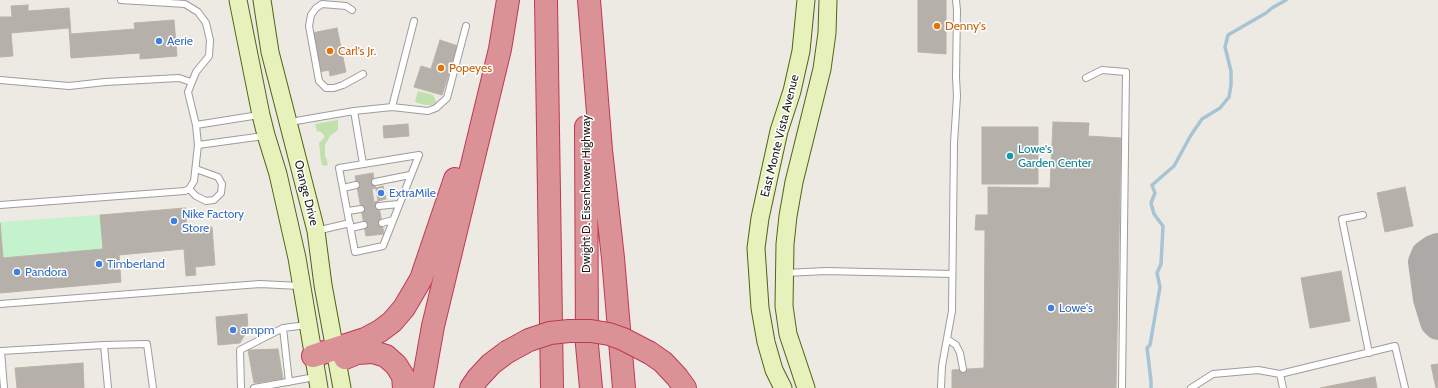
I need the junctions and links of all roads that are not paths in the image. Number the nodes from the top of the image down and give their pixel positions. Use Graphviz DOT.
graph roads {
  1 [pos="121,0"];
  2 [pos="238,0"];
  3 [pos="262,0"];
  4 [pos="508,0"];
  5 [pos="546,0"];
  6 [pos="585,0"];
  7 [pos="589,0"];
  8 [pos="806,0"];
  9 [pos="828,0"];
  10 [pos="956,0"];
  11 [pos="352,10"];
  12 [pos="414,21"];
  13 [pos="466,26"];
  14 [pos="500,49"];
  15 [pos="363,74"];
  16 [pos="1086,78"];
  17 [pos="0,80"];
  18 [pos="191,82"];
  19 [pos="392,107"];
  20 [pos="354,111"];
  21 [pos="261,114"];
  22 [pos="288,122"];
  23 [pos="196,125"];
  24 [pos="266,136"];
  25 [pos="198,145"];
  26 [pos="363,164"];
  27 [pos="196,169"];
  28 [pos="410,175"];
  29 [pos="375,182"];
  30 [pos="356,185"];
  31 [pos="343,188"];
  32 [pos="189,189"];
  33 [pos="399,204"];
  34 [pos="0,205"];
  35 [pos="379,206"];
  36 [pos="361,209"];
  37 [pos="348,211"];
  38 [pos="1363,215"];
  39 [pos="393,220"];
  40 [pos="382,223"];
  41 [pos="364,225"];
  42 [pos="350,226"];
  43 [pos="316,231"];
  44 [pos="785,273"];
  45 [pos="952,274"];
  46 [pos="301,286"];
  47 [pos="0,304"];
  48 [pos="308,325"];
  49 [pos="283,328"];
  50 [pos="947,339"];
  51 [pos="104,345"];
  52 [pos="1369,353"];
  53 [pos="337,354"];
  54 [pos="963,369"];
  55 [pos="316,372"];
  56 [pos="1280,374"];
  57 [pos="289,382"];
  58 [pos="4,388"];
  59 [pos="108,388"];
  60 [pos="153,388"];
  61 [pos="242,388"];
  62 [pos="254,388"];
  63 [pos="342,388"];
  64 [pos="404,388"];
  65 [pos="422,388"];
  66 [pos="472,388"];
  67 [pos="552,388"];
  68 [pos="591,388"];
  69 [pos="624,388"];
  70 [pos="685,388"];
  71 [pos="783,388"];
  72 [pos="806,388"];
  73 [pos="941,388"];
  74 [pos="1122,388"];
  75 [pos="1191,388"];
  76 [pos="1283,388"];
  77 [pos="1405,388"];
  1 -- 18 [label="lane"];
  2 -- 21 [label="main road, Orange Drive"];
  3 -- 22 [label="main road, Orange Drive"];
  4 -- 14 [label="highway"];
  5 -- 67 [label="highway"];
  6 -- 68 [label="highway, Dwight D. Eisenhower Highway"];
  7 -- 69 [label="highway"];
  8 -- 71 [label="main road, East Monte Vista Avenue"];
  9 -- 44 [label="main road, East Monte Vista Avenue"];
  10 -- 45 [label="lane"];
  11 -- 15 [label="lane"];
  12 -- 19 [label="lane"];
  13 -- 19 [label="lane"];
  14 -- 53 [label="highway"];
  14 -- 65 [label="highway"];
  16 -- 74 [label="lane"];
  17 -- 18 [label="lane"];
  18 -- 23 [label="lane"];
  19 -- 20 [label="lane"];
  20 -- 22 [label="lane"];
  20 -- 26 [label="lane"];
  21 -- 23 [label="lane"];
  21 -- 24 [label="main road, Orange Drive"];
  22 -- 43 [label="main road, Orange Drive"];
  23 -- 25 [label="lane"];
  24 -- 25 [label="lane"];
  24 -- 46 [label="main road, Orange Drive"];
  25 -- 27 [label="lane"];
  26 -- 28 [label="lane"];
  26 -- 31 [label="lane"];
  27 -- 32 [label="lane"];
  27 -- 32 [label="lane"];
  28 -- 29 [label="lane"];
  28 -- 33 [label="lane"];
  30 -- 31 [label="lane"];
  31 -- 37 [label="lane"];
  32 -- 34 [label="lane"];
  33 -- 35 [label="lane"];
  33 -- 39 [label="lane"];
  36 -- 37 [label="lane"];
  37 -- 42 [label="lane"];
  38 -- 52 [label="lane"];
  39 -- 40 [label="lane"];
  39 -- 42 [label="lane"];
  41 -- 42 [label="lane"];
  42 -- 43 [label="lane"];
  43 -- 53 [label="main road, Orange Drive"];
  44 -- 45 [label="lane"];
  44 -- 72 [label="main road, East Monte Vista Avenue"];
  45 -- 50 [label="lane"];
  46 -- 47 [label="lane"];
  46 -- 48 [label="main road, Orange Drive"];
  48 -- 49 [label="lane"];
  48 -- 55 [label="main road, Orange Drive"];
  49 -- 57 [label="lane"];
  49 -- 61 [label="lane"];
  50 -- 54 [label="lane"];
  50 -- 73 [label="lane"];
  51 -- 58 [label="lane"];
  51 -- 59 [label="lane"];
  51 -- 60 [label="lane"];
  52 -- 56 [label="lane"];
  52 -- 77 [label="lane"];
  53 -- 55 [label="highway"];
  53 -- 63 [label="main road, Orange Drive"];
  53 -- 64 [label="highway"];
  55 -- 57 [label="lane"];
  56 -- 75 [label="lane"];
  56 -- 76 [label="lane"];
  57 -- 62 [label="lane"];
  66 -- 70 [label="highway, bridge"];
}
